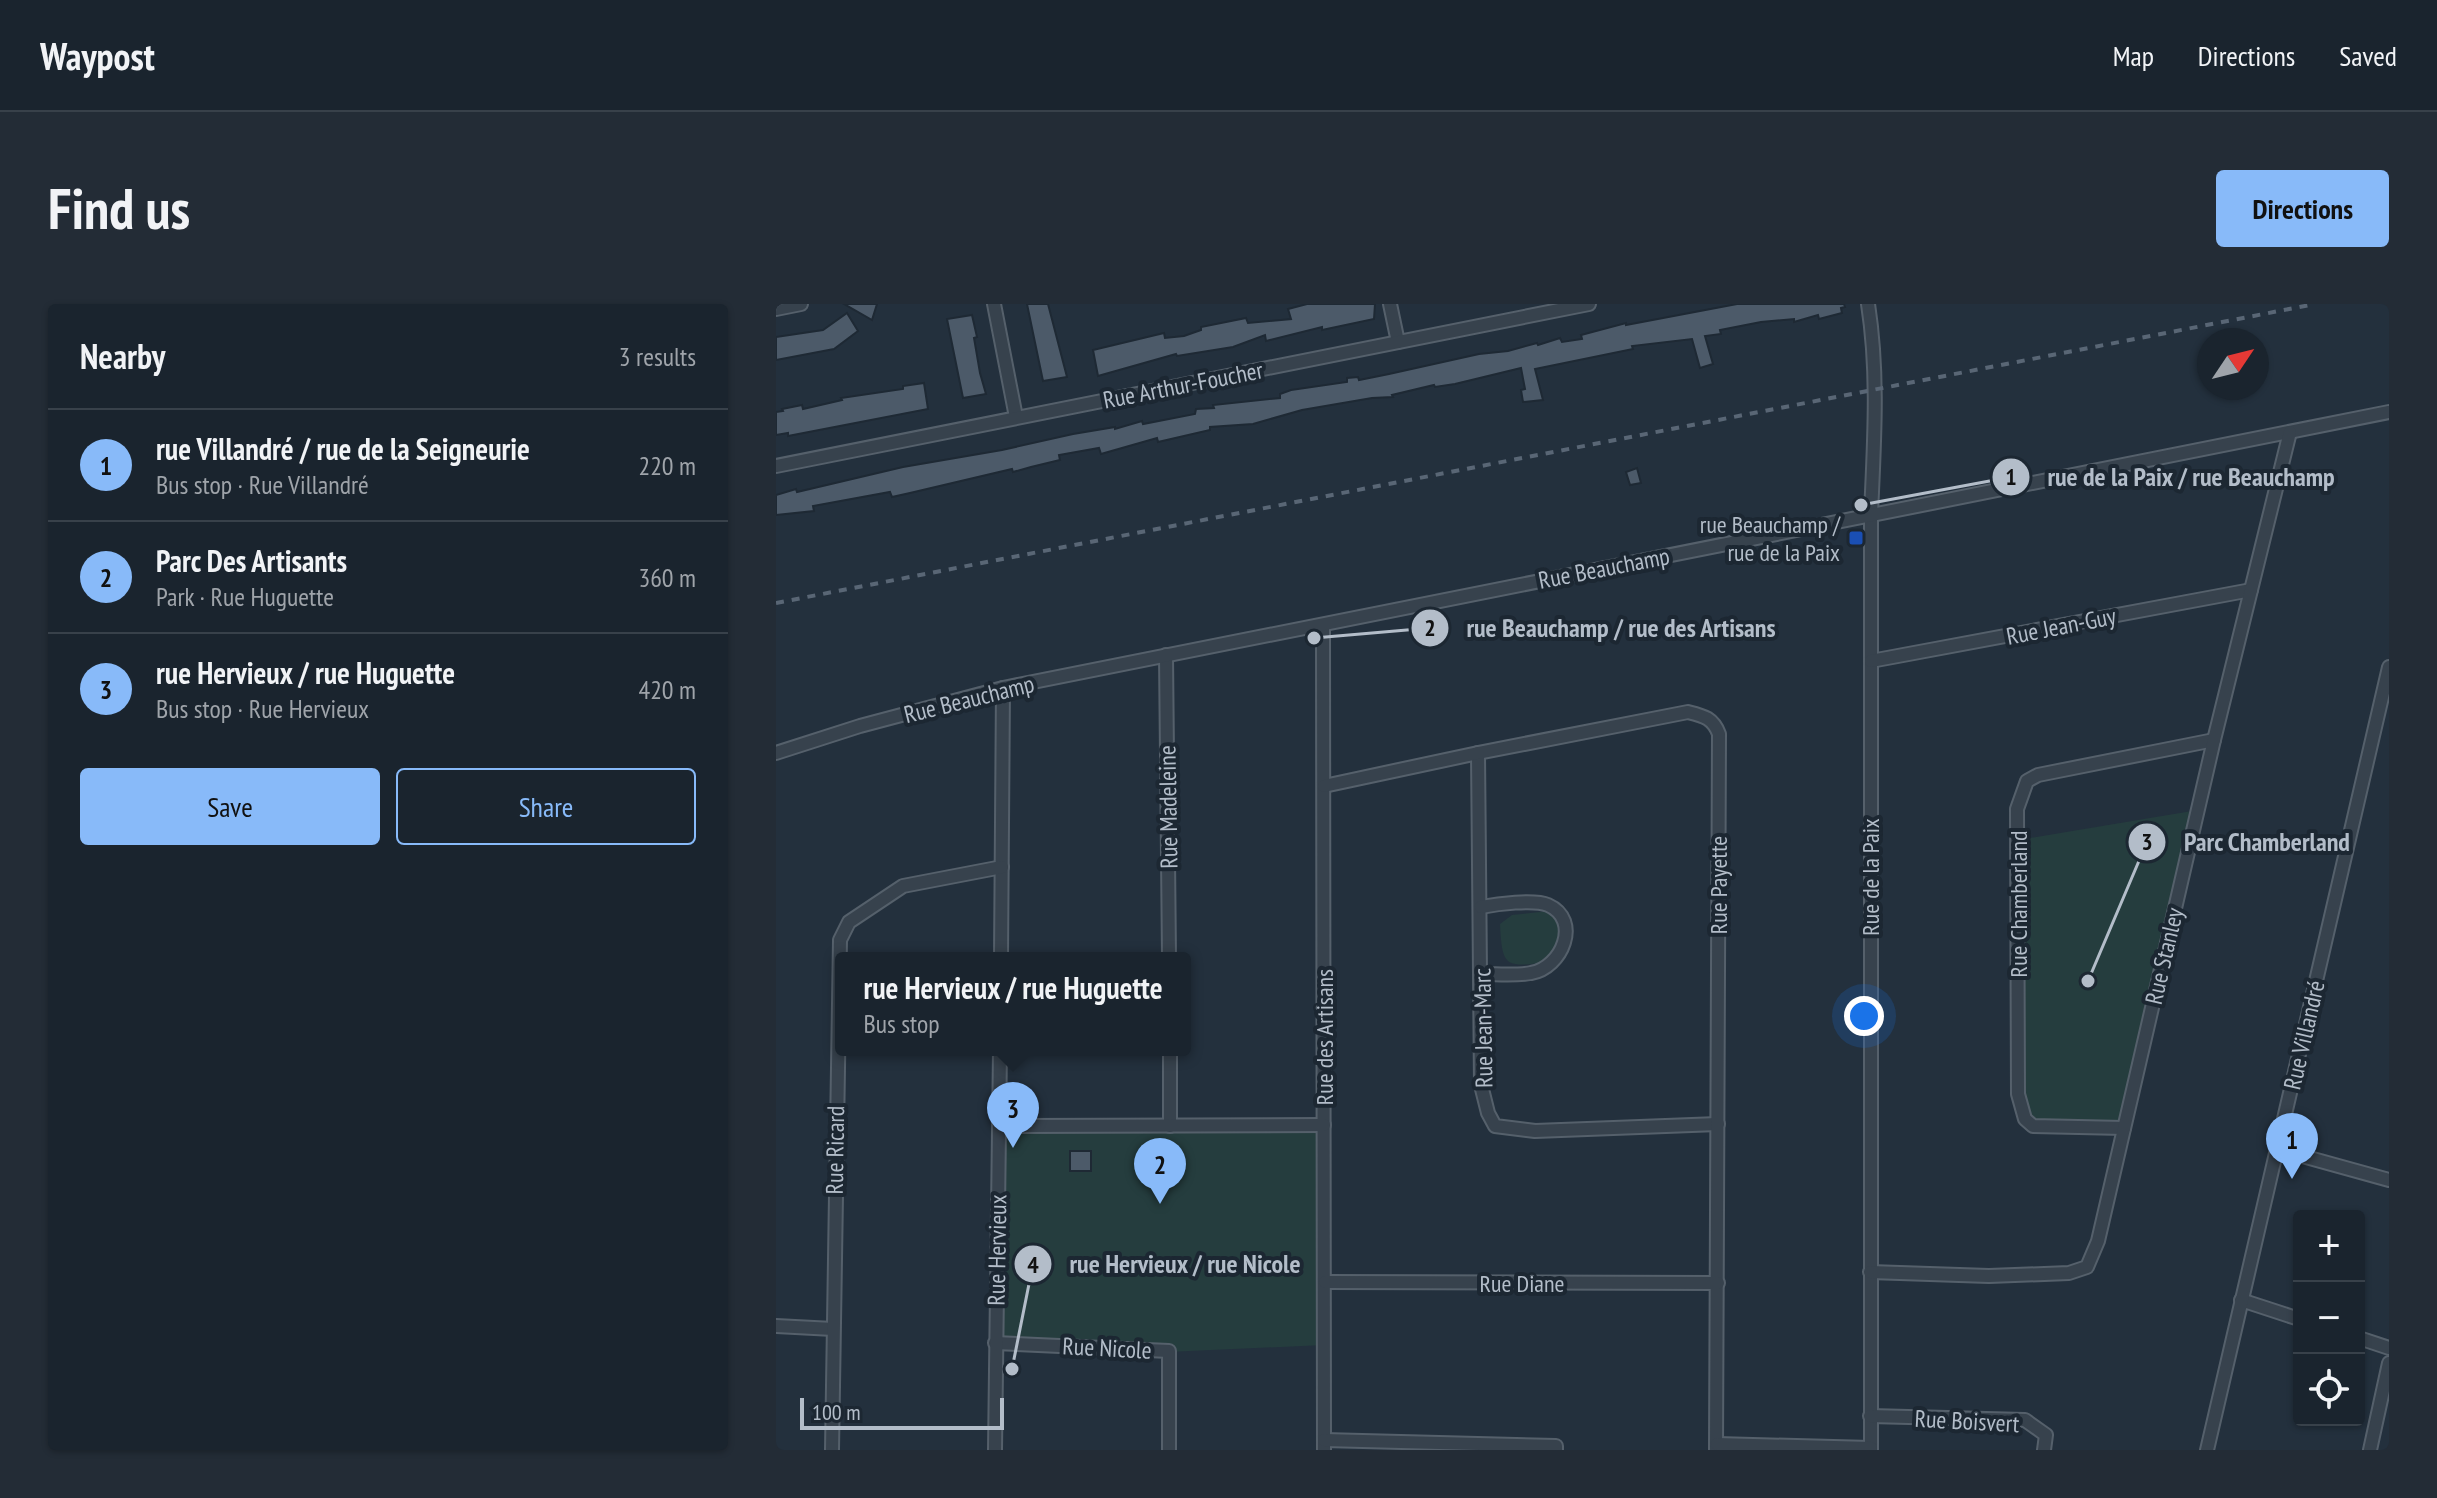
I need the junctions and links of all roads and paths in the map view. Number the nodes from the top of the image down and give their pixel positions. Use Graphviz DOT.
graph roads {
  1 [pos="801,304"];
  2 [pos="994,304"];
  3 [pos="1390,304"];
  4 [pos="1589,304"];
  5 [pos="1868,304"];
  6 [pos="1550,308"];
  7 [pos="776,309"];
  8 [pos="1398,342"];
  9 [pos="2389,412"];
  10 [pos="1016,417"];
  11 [pos="2290,432"];
  12 [pos="776,466"];
  13 [pos="1871,514"];
  14 [pos="2251,590"];
  15 [pos="1323,625"];
  16 [pos="1166,655"];
  17 [pos="1871,661"];
  18 [pos="2389,667"];
  19 [pos="1003,688"];
  20 [pos="2214,740"];
  21 [pos="776,753"];
  22 [pos="1478,753"];
  23 [pos="1324,786"];
  24 [pos="1002,867"];
  25 [pos="1481,907"];
  26 [pos="840,952"];
  27 [pos="1001,952"];
  28 [pos="1169,952"];
  29 [pos="1481,974"];
  30 [pos="838,1056"];
  31 [pos="1000,1056"];
  32 [pos="1170,1056"];
  33 [pos="1718,1124"];
  34 [pos="1324,1125"];
  35 [pos="999,1126"];
  36 [pos="1170,1126"];
  37 [pos="2124,1128"];
  38 [pos="2277,1149"];
  39 [pos="2389,1180"];
  40 [pos="1870,1272"];
  41 [pos="1325,1282"];
  42 [pos="1718,1283"];
  43 [pos="2241,1300"];
  44 [pos="2293,1317"];
  45 [pos="776,1326"];
  46 [pos="833,1329"];
  47 [pos="2365,1340"];
  48 [pos="995,1343"];
  49 [pos="2389,1348"];
  50 [pos="2389,1363"];
  51 [pos="1870,1416"];
  52 [pos="1324,1445"];
  53 [pos="1716,1447"];
  54 [pos="1871,1449"];
  55 [pos="832,1450"];
  56 [pos="995,1450"];
  57 [pos="1169,1450"];
  58 [pos="1556,1450"];
  59 [pos="2044,1450"];
  60 [pos="2207,1450"];
  61 [pos="2370,1450"];
  1 -- 7 [label="street"];
  2 -- 10 [label="street"];
  3 -- 8 [label="street"];
  4 -- 6 [label="street, Rue Arthur-Foucher"];
  5 -- 13 [label="street, Rue de la Paix"];
  6 -- 8 [label="street, Rue Arthur-Foucher"];
  8 -- 10 [label="street, Rue Arthur-Foucher"];
  9 -- 11 [label="street, Rue Beauchamp"];
  10 -- 12 [label="street, Rue Arthur-Foucher"];
  11 -- 13 [label="street, Rue Beauchamp"];
  11 -- 14 [label="street, Rue Stanley"];
  13 -- 15 [label="street, Rue Beauchamp"];
  13 -- 17 [label="street, Rue de la Paix"];
  14 -- 17 [label="street, Rue Jean-Guy"];
  14 -- 20 [label="street, Rue Stanley"];
  15 -- 16 [label="street, Rue Beauchamp"];
  15 -- 23 [label="street, Rue des Artisans"];
  16 -- 19 [label="street, Rue Beauchamp"];
  16 -- 28 [label="street, Rue Madeleine"];
  17 -- 40 [label="street, Rue de la Paix"];
  18 -- 38 [label="street, Rue Villandré"];
  19 -- 21 [label="street, Rue Beauchamp"];
  19 -- 24 [label="street"];
  20 -- 37 [label="street, Rue Stanley"];
  20 -- 37 [label="street, Rue Chamberland"];
  22 -- 23 [label="street, Rue Payette"];
  22 -- 25 [label="street, Rue Jean-Marc"];
  22 -- 33 [label="street, Rue Payette"];
  23 -- 34 [label="street, Rue des Artisans"];
  24 -- 26 [label="street, Rue Ricard"];
  24 -- 27 [label="street"];
  25 -- 29 [label="street, Rue Jean-Marc"];
  25 -- 29 [label="street"];
  29 -- 33 [label="street, Rue Jean-Marc"];
  30 -- 46 [label="street, Rue Ricard"];
  31 -- 35 [label="street, Rue Hervieux"];
  32 -- 36 [label="street"];
  33 -- 42 [label="street, Rue Payette"];
  34 -- 36 [label="street"];
  34 -- 41 [label="street, Rue des Artisans"];
  35 -- 36 [label="street"];
  35 -- 48 [label="street, Rue Hervieux"];
  37 -- 40 [label="street, Rue Stanley"];
  38 -- 39 [label="street"];
  38 -- 43 [label="street, Rue Villandré"];
  40 -- 51 [label="street, Rue de la Paix"];
  41 -- 42 [label="street, Rue Diane"];
  41 -- 52 [label="street, Rue des Artisans"];
  42 -- 53 [label="street, Rue Payette"];
  43 -- 44 [label="street"];
  43 -- 60 [label="street, Rue Villandré"];
  45 -- 46 [label="street"];
  46 -- 55 [label="street, Rue Ricard"];
  47 -- 49 [label="street"];
  48 -- 56 [label="street, Rue Hervieux"];
  48 -- 57 [label="street, Rue Nicole"];
  50 -- 61 [label="street"];
  51 -- 54 [label="street, Rue de la Paix"];
  51 -- 59 [label="street, Rue Boisvert"];
  52 -- 58 [label="street"];
  53 -- 54 [label="street"];
}
